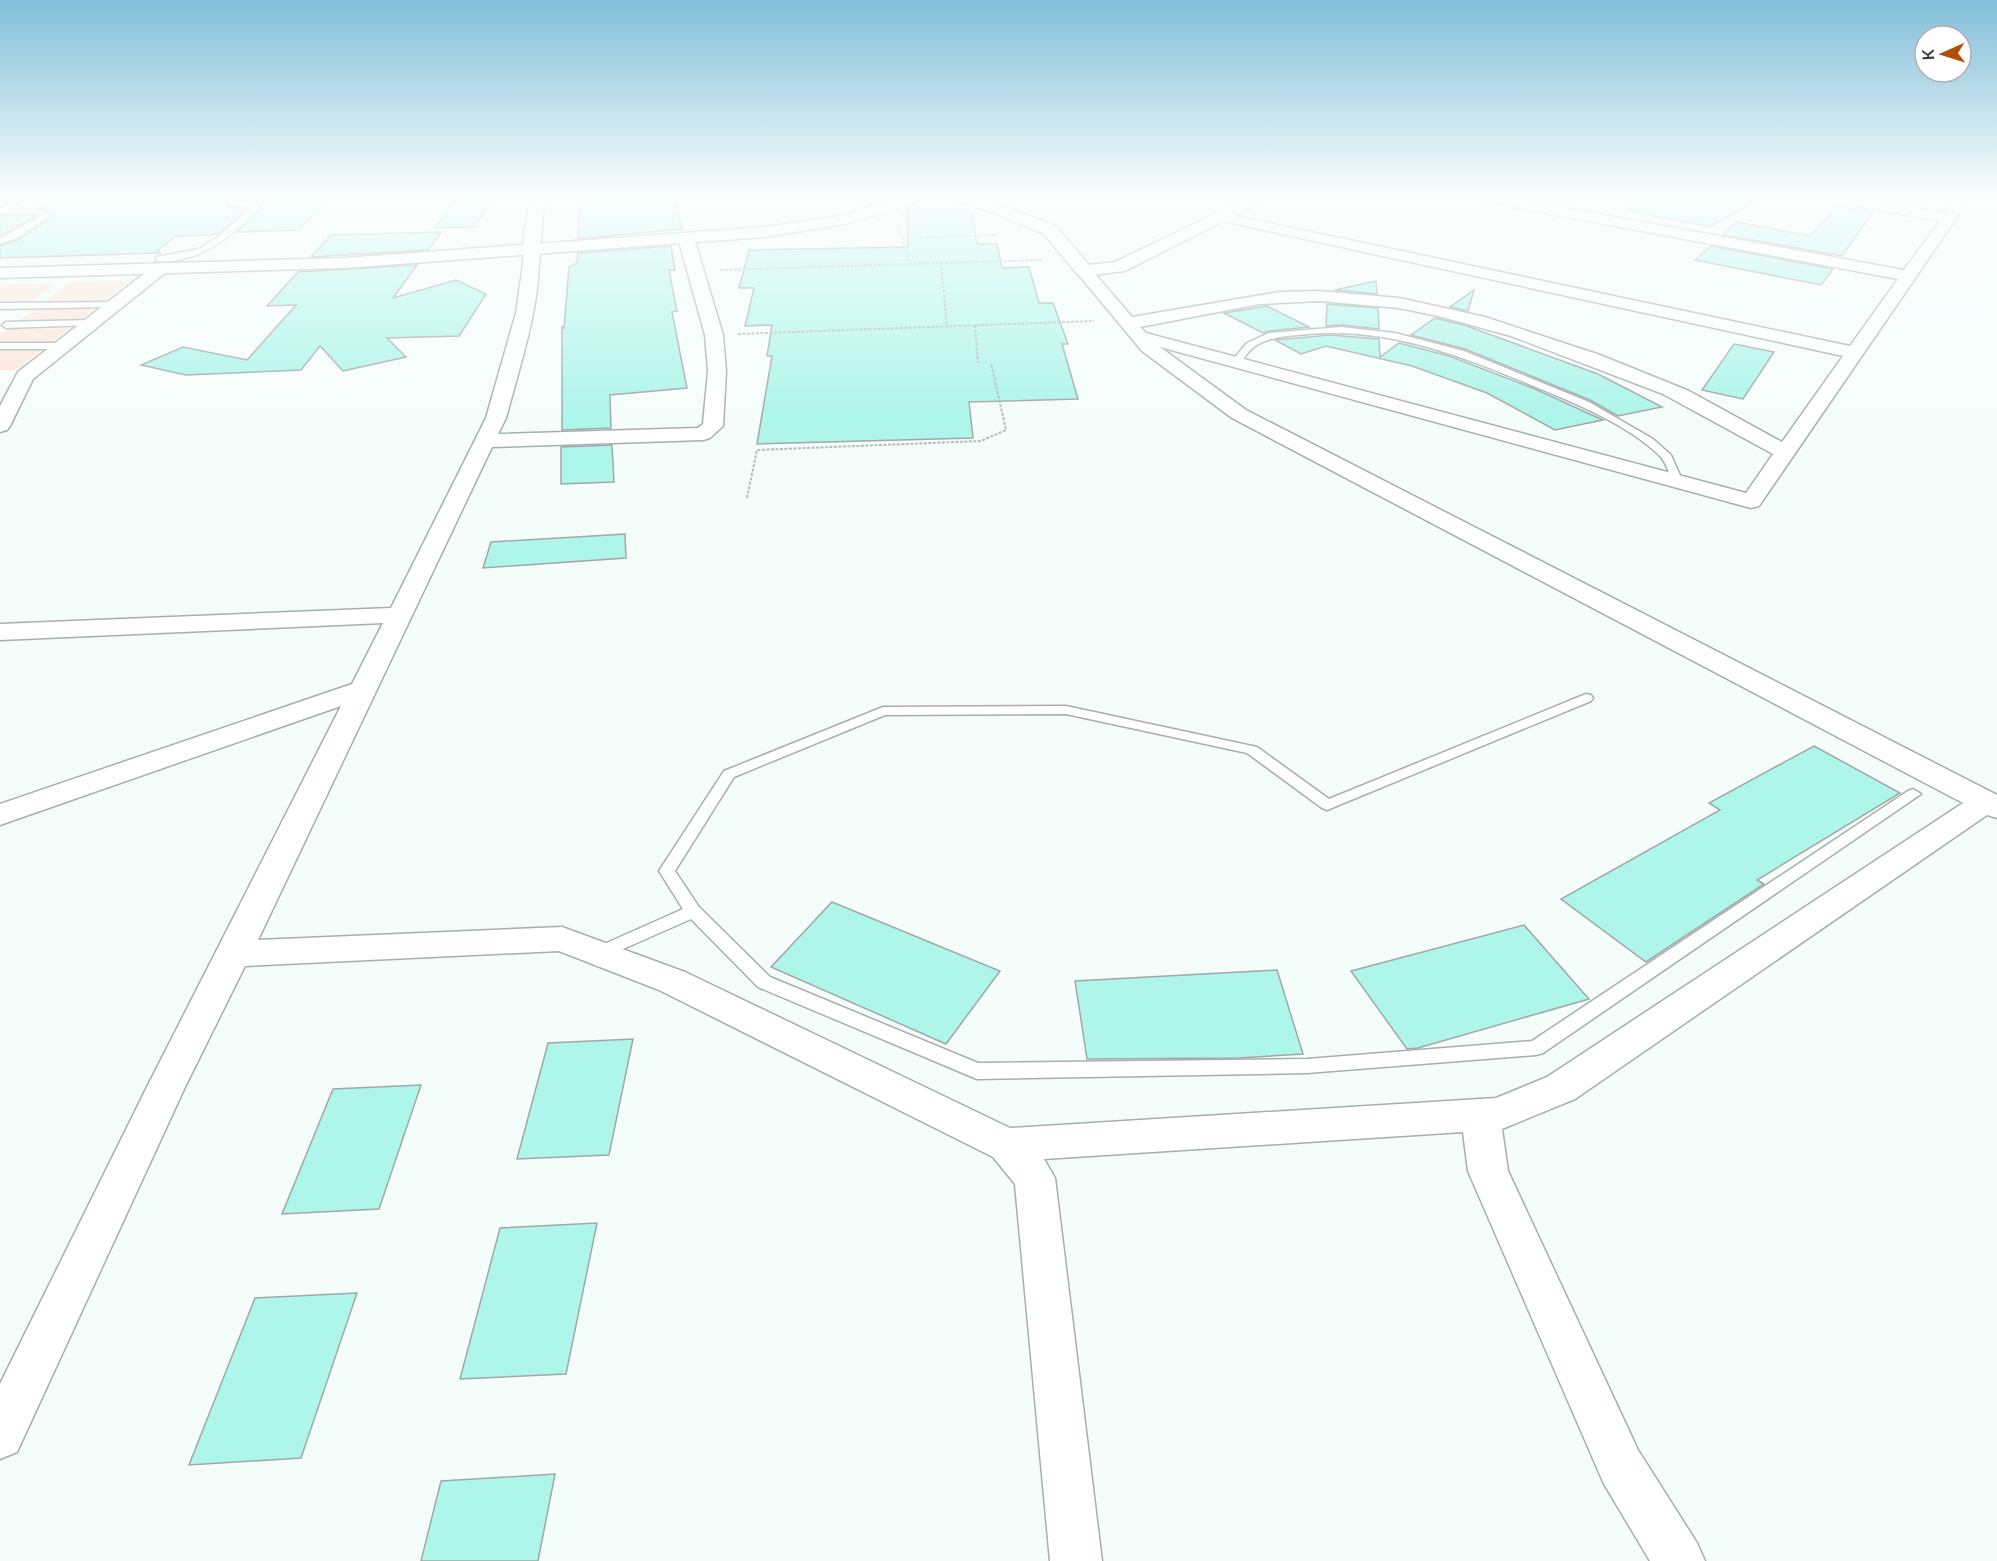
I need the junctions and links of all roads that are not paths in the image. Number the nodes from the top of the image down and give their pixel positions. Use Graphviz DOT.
graph roads {
  1 [pos="38,271"];
  2 [pos="151,271"];
  3 [pos="529,271"];
  4 [pos="695,271"];
  5 [pos="1084,271"];
  6 [pos="1473,271"];
  7 [pos="1880,271"];
  8 [pos="1912,271"];
  9 [pos="0,273"];
  10 [pos="1908,276"];
  11 [pos="114,304"];
  12 [pos="0,306"];
  13 [pos="34,306"];
  14 [pos="90,323"];
  15 [pos="1130,326"];
  16 [pos="3,327"];
  17 [pos="0,346"];
  18 [pos="62,346"];
  19 [pos="1855,353"];
  20 [pos="1236,362"];
  21 [pos="25,376"];
  22 [pos="0,377"];
  23 [pos="0,426"];
  24 [pos="484,441"];
  25 [pos="1785,452"];
  26 [pos="1677,482"];
  27 [pos="401,615"];
  28 [pos="0,632"];
  29 [pos="364,689"];
  30 [pos="1586,698"];
  31 [pos="1913,794"];
  32 [pos="1992,805"];
  33 [pos="0,815"];
  34 [pos="693,911"];
  35 [pos="599,953"];
  36 [pos="234,954"];
  37 [pos="1481,1115"];
  38 [pos="1007,1145"];
  39 [pos="0,1435"];
  40 [pos="1076,1561"];
  41 [pos="1679,1561"];
  1 -- 9 [label="street"];
  2 -- 11 [label="street"];
  3 -- 24 [label="street"];
  4 -- 24 [label="street"];
  5 -- 15 [label="street"];
  6 -- 19 [label="street"];
  7 -- 10 [label="street"];
  8 -- 10 [label="street"];
  10 -- 19 [label="street"];
  11 -- 13 [label="lane"];
  11 -- 14 [label="street"];
  12 -- 13 [label="lane"];
  13 -- 16 [label="lane"];
  14 -- 16 [label="lane"];
  14 -- 18 [label="street"];
  15 -- 20 [label="street"];
  15 -- 25 [label="street"];
  15 -- 32 [label="street"];
  17 -- 18 [label="lane"];
  18 -- 21 [label="street"];
  19 -- 25 [label="street"];
  20 -- 26 [label="street"];
  20 -- 26 [label="lane"];
  21 -- 22 [label="street"];
  21 -- 23 [label="street"];
  24 -- 27 [label="street"];
  25 -- 26 [label="street"];
  27 -- 28 [label="street"];
  27 -- 29 [label="street"];
  29 -- 33 [label="street"];
  29 -- 36 [label="street"];
  30 -- 34 [label="lane"];
  31 -- 34 [label="lane"];
  32 -- 37 [label="street"];
  34 -- 35 [label="lane"];
  35 -- 36 [label="street"];
  35 -- 38 [label="street"];
  36 -- 39 [label="street"];
  37 -- 38 [label="street"];
  37 -- 41 [label="street"];
  38 -- 40 [label="street"];
}
